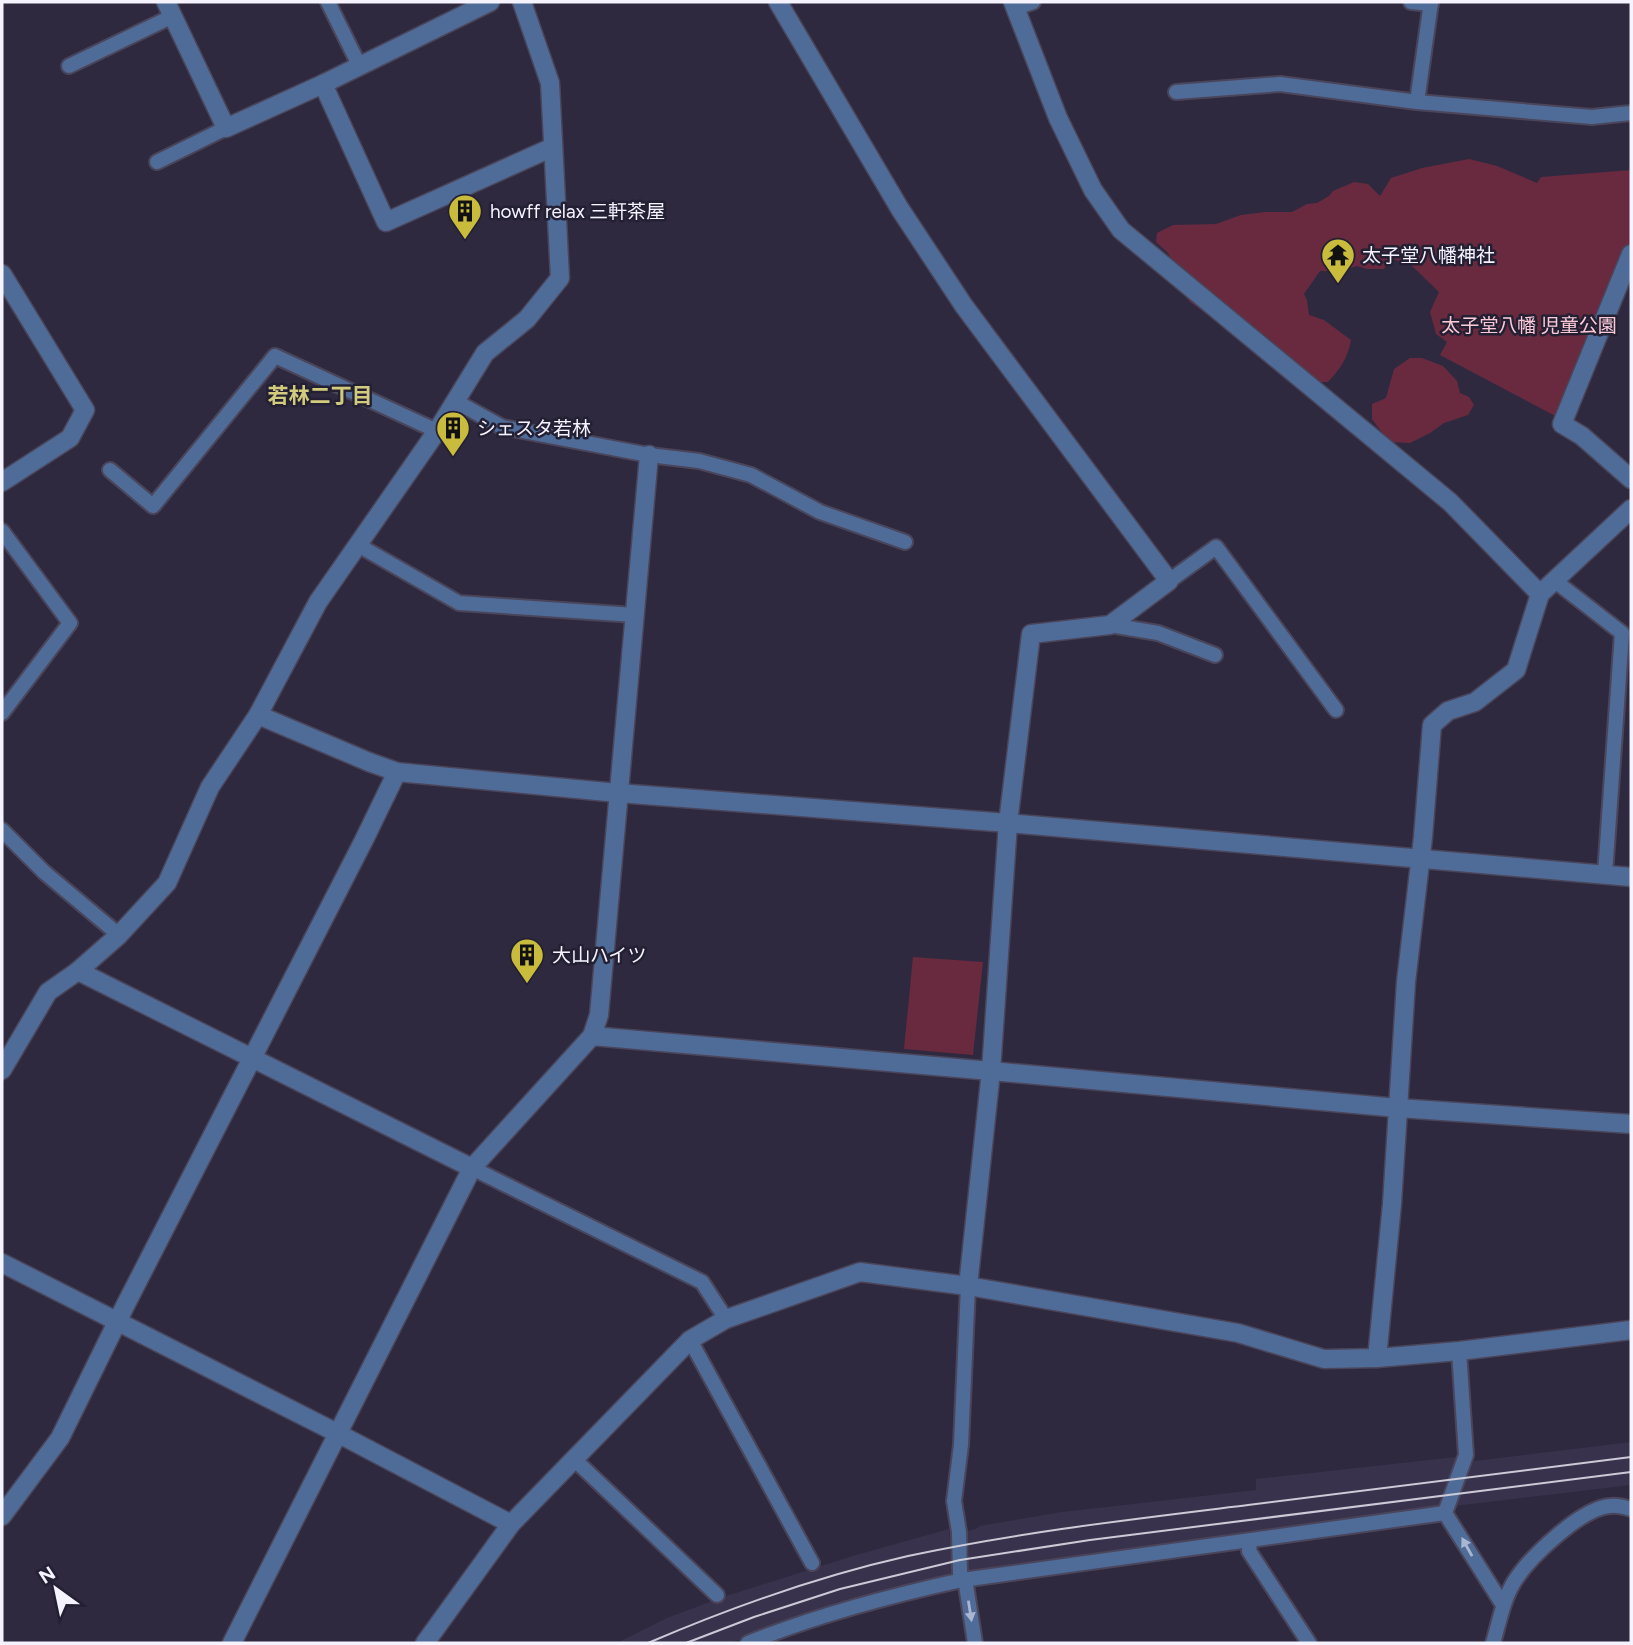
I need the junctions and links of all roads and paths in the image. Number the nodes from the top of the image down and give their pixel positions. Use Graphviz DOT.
graph roads {
  1 [pos="328,2"];
  2 [pos="490,2"];
  3 [pos="522,2"];
  4 [pos="778,2"];
  5 [pos="1033,2"];
  6 [pos="1411,2"];
  7 [pos="1431,3"];
  8 [pos="1014,5"];
  9 [pos="169,9"];
  10 [pos="359,65"];
  11 [pos="69,66"];
  12 [pos="323,83"];
  13 [pos="1176,92"];
  14 [pos="1417,102"];
  15 [pos="1631,113"];
  16 [pos="226,128"];
  17 [pos="553,147"];
  18 [pos="157,162"];
  19 [pos="1631,254"];
  20 [pos="2,274"];
  21 [pos="455,401"];
  22 [pos="437,431"];
  23 [pos="649,455"];
  24 [pos="110,470"];
  25 [pos="1631,479"];
  26 [pos="2,482"];
  27 [pos="1631,509"];
  28 [pos="2,531"];
  29 [pos="905,542"];
  30 [pos="358,545"];
  31 [pos="1169,581"];
  32 [pos="1555,581"];
  33 [pos="1540,594"];
  34 [pos="634,615"];
  35 [pos="1110,625"];
  36 [pos="1215,655"];
  37 [pos="1336,710"];
  38 [pos="2,713"];
  39 [pos="258,715"];
  40 [pos="397,772"];
  41 [pos="618,793"];
  42 [pos="1008,823"];
  43 [pos="2,830"];
  44 [pos="1420,859"];
  45 [pos="1605,874"];
  46 [pos="1631,877"];
  47 [pos="119,935"];
  48 [pos="78,971"];
  49 [pos="592,1036"];
  50 [pos="253,1058"];
  51 [pos="2,1070"];
  52 [pos="991,1070"];
  53 [pos="1398,1108"];
  54 [pos="1631,1124"];
  55 [pos="472,1168"];
  56 [pos="2,1263"];
  57 [pos="968,1286"];
  58 [pos="726,1319"];
  59 [pos="118,1321"];
  60 [pos="1631,1330"];
  61 [pos="690,1340"];
  62 [pos="1459,1351"];
  63 [pos="1377,1358"];
  64 [pos="339,1434"];
  65 [pos="574,1459"];
  66 [pos="1631,1509"];
  67 [pos="1445,1513"];
  68 [pos="2,1516"];
  69 [pos="511,1524"];
  70 [pos="1250,1541"];
  71 [pos="812,1563"];
  72 [pos="962,1580"];
  73 [pos="717,1595"];
  74 [pos="1503,1605"];
  75 [pos="232,1643"];
  76 [pos="425,1643"];
  77 [pos="748,1643"];
  78 [pos="975,1643"];
  79 [pos="1309,1643"];
  80 [pos="1493,1643"];
  1 -- 10 [label="lane"];
  2 -- 10 [label="street"];
  3 -- 17 [label="street"];
  4 -- 31 [label="street"];
  5 -- 8 [label="lane"];
  6 -- 7 [label="lane"];
  7 -- 14 [label="lane"];
  8 -- 33 [label="street"];
  9 -- 11 [label="lane"];
  9 -- 16 [label="street"];
  10 -- 12 [label="street"];
  12 -- 16 [label="street"];
  12 -- 17 [label="street"];
  13 -- 14 [label="lane"];
  14 -- 15 [label="lane"];
  16 -- 18 [label="lane"];
  17 -- 21 [label="street"];
  19 -- 25 [label="street"];
  20 -- 26 [label="street"];
  21 -- 22 [label="street"];
  21 -- 23 [label="lane"];
  22 -- 24 [label="lane"];
  22 -- 30 [label="street"];
  23 -- 29 [label="lane"];
  23 -- 34 [label="street"];
  27 -- 32 [label="street"];
  28 -- 38 [label="lane"];
  30 -- 34 [label="lane"];
  30 -- 39 [label="street"];
  31 -- 35 [label="street"];
  31 -- 37 [label="lane"];
  32 -- 33 [label="street"];
  32 -- 45 [label="lane"];
  33 -- 44 [label="street"];
  34 -- 41 [label="street"];
  35 -- 36 [label="lane"];
  35 -- 42 [label="street"];
  39 -- 40 [label="street"];
  39 -- 47 [label="street"];
  40 -- 41 [label="street"];
  40 -- 50 [label="street"];
  41 -- 42 [label="street"];
  41 -- 49 [label="street"];
  42 -- 44 [label="street"];
  42 -- 52 [label="street"];
  43 -- 47 [label="lane"];
  44 -- 45 [label="street"];
  44 -- 53 [label="street"];
  45 -- 46 [label="street"];
  47 -- 48 [label="street"];
  48 -- 50 [label="street"];
  48 -- 51 [label="street"];
  49 -- 52 [label="street"];
  49 -- 55 [label="street"];
  50 -- 55 [label="street"];
  50 -- 59 [label="street"];
  52 -- 53 [label="street"];
  52 -- 57 [label="street"];
  53 -- 54 [label="street"];
  53 -- 63 [label="street"];
  55 -- 58 [label="lane"];
  55 -- 64 [label="street"];
  56 -- 59 [label="street"];
  57 -- 58 [label="street"];
  57 -- 63 [label="street"];
  57 -- 72 [label="lane"];
  58 -- 61 [label="street"];
  59 -- 64 [label="street"];
  59 -- 68 [label="street"];
  60 -- 62 [label="street"];
  61 -- 65 [label="street"];
  61 -- 71 [label="lane"];
  62 -- 63 [label="street"];
  62 -- 67 [label="lane"];
  64 -- 69 [label="street"];
  64 -- 75 [label="street"];
  65 -- 69 [label="street"];
  65 -- 73 [label="lane"];
  66 -- 74 [label="lane"];
  67 -- 70 [label="lane"];
  74 -- 67 [label="lane, one-way"];
  69 -- 76 [label="street"];
  70 -- 72 [label="lane"];
  70 -- 79 [label="lane"];
  72 -- 77 [label="lane"];
  72 -- 78 [label="lane, one-way"];
  74 -- 80 [label="lane"];
}
